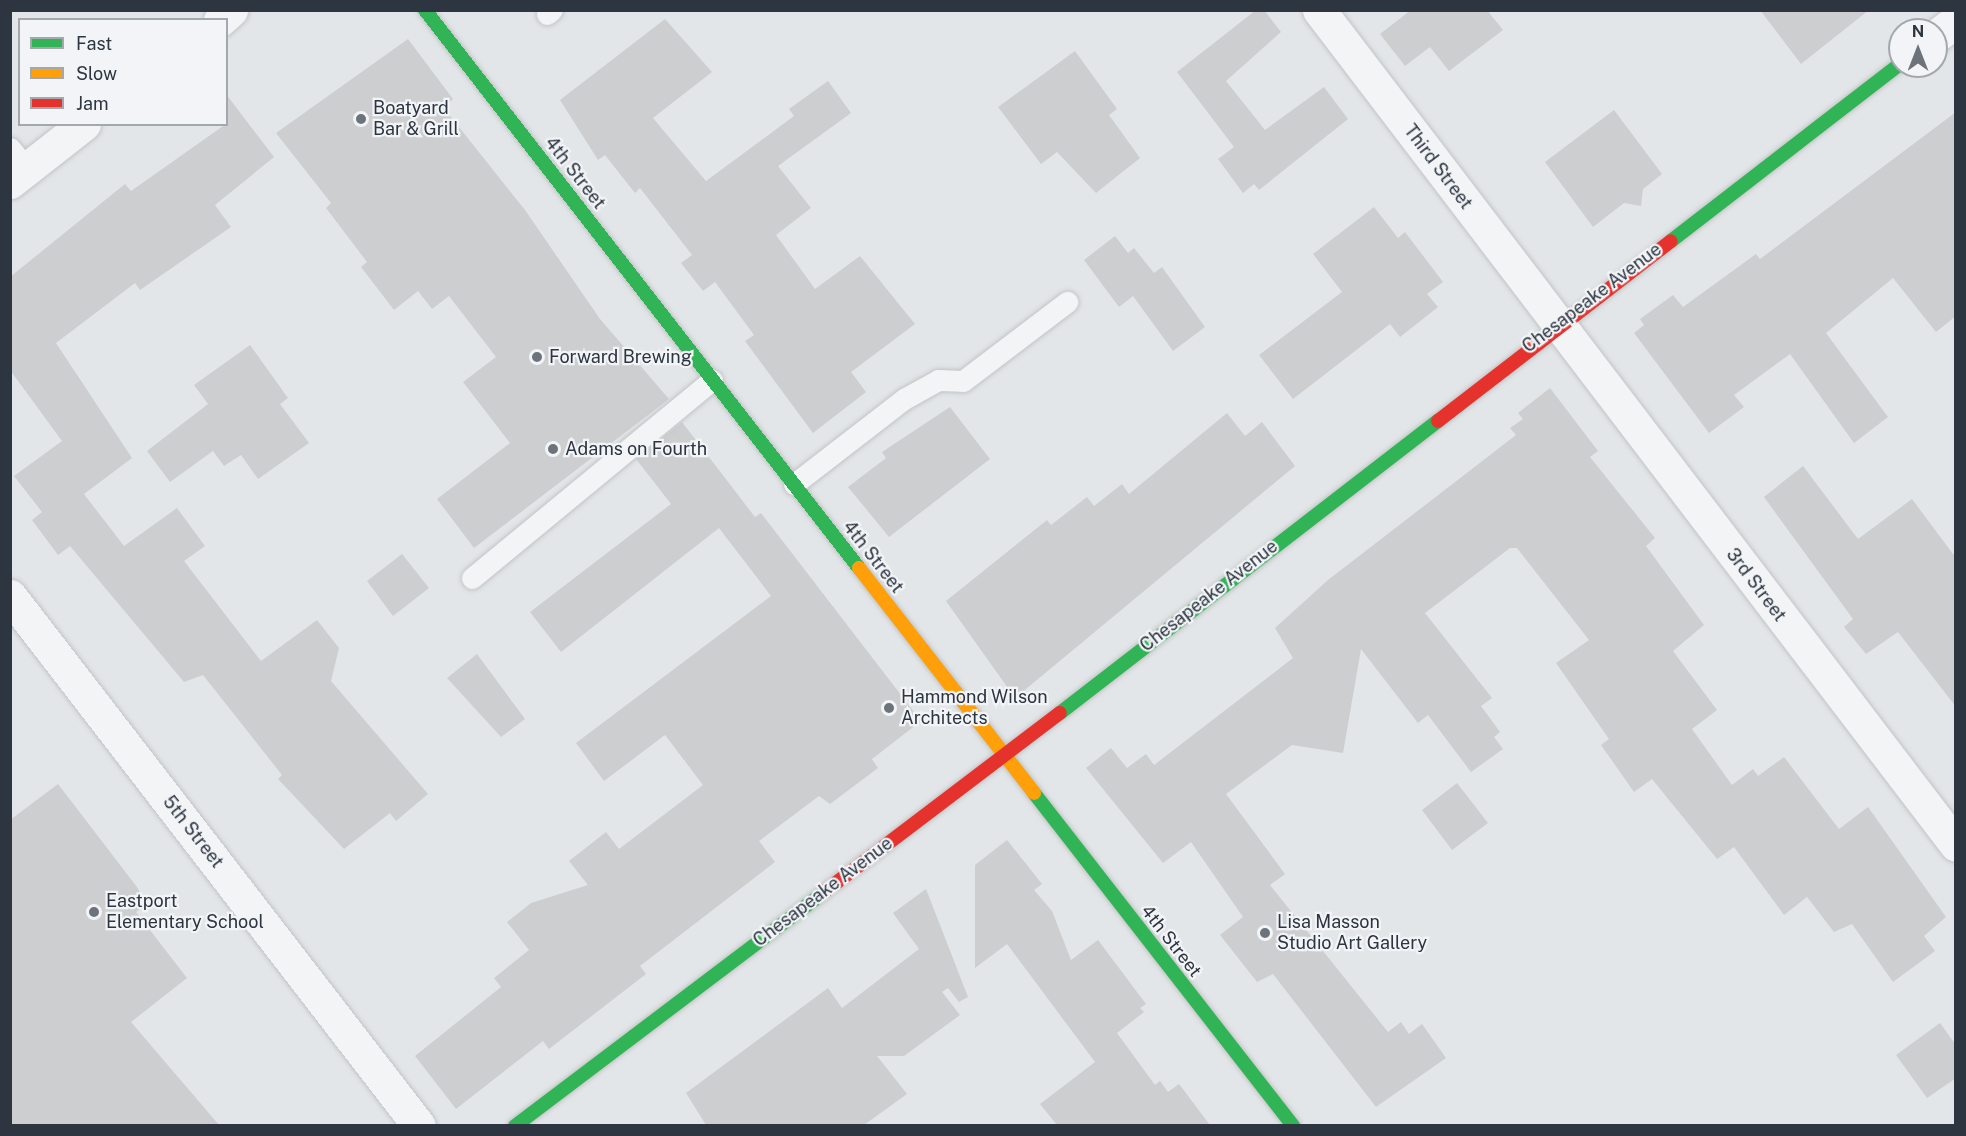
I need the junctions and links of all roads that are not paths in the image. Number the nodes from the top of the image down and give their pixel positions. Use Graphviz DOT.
graph roads {
  1 [pos="425,10"];
  2 [pos="1319,10"];
  3 [pos="1888,73"];
  4 [pos="81,126"];
  5 [pos="16,166"];
  6 [pos="1068,302"];
  7 [pos="1557,324"];
  8 [pos="712,380"];
  9 [pos="794,484"];
  10 [pos="472,578"];
  11 [pos="10,596"];
  12 [pos="1005,755"];
  13 [pos="1956,845"];
  14 [pos="419,1125"];
  15 [pos="515,1125"];
  16 [pos="1293,1125"];
  1 -- 8 [label="street, 4th Street"];
  2 -- 7 [label="street, Third Street"];
  3 -- 7 [label="street, Chesapeake Avenue"];
  4 -- 5 [label="street"];
  6 -- 9 [label="lane"];
  7 -- 12 [label="street, Chesapeake Avenue"];
  7 -- 13 [label="street, 3rd Street"];
  8 -- 9 [label="street, 4th Street"];
  8 -- 10 [label="lane"];
  9 -- 12 [label="street, 4th Street"];
  11 -- 14 [label="street, 5th Street"];
  12 -- 15 [label="street, Chesapeake Avenue"];
  12 -- 16 [label="street, 4th Street"];
}
